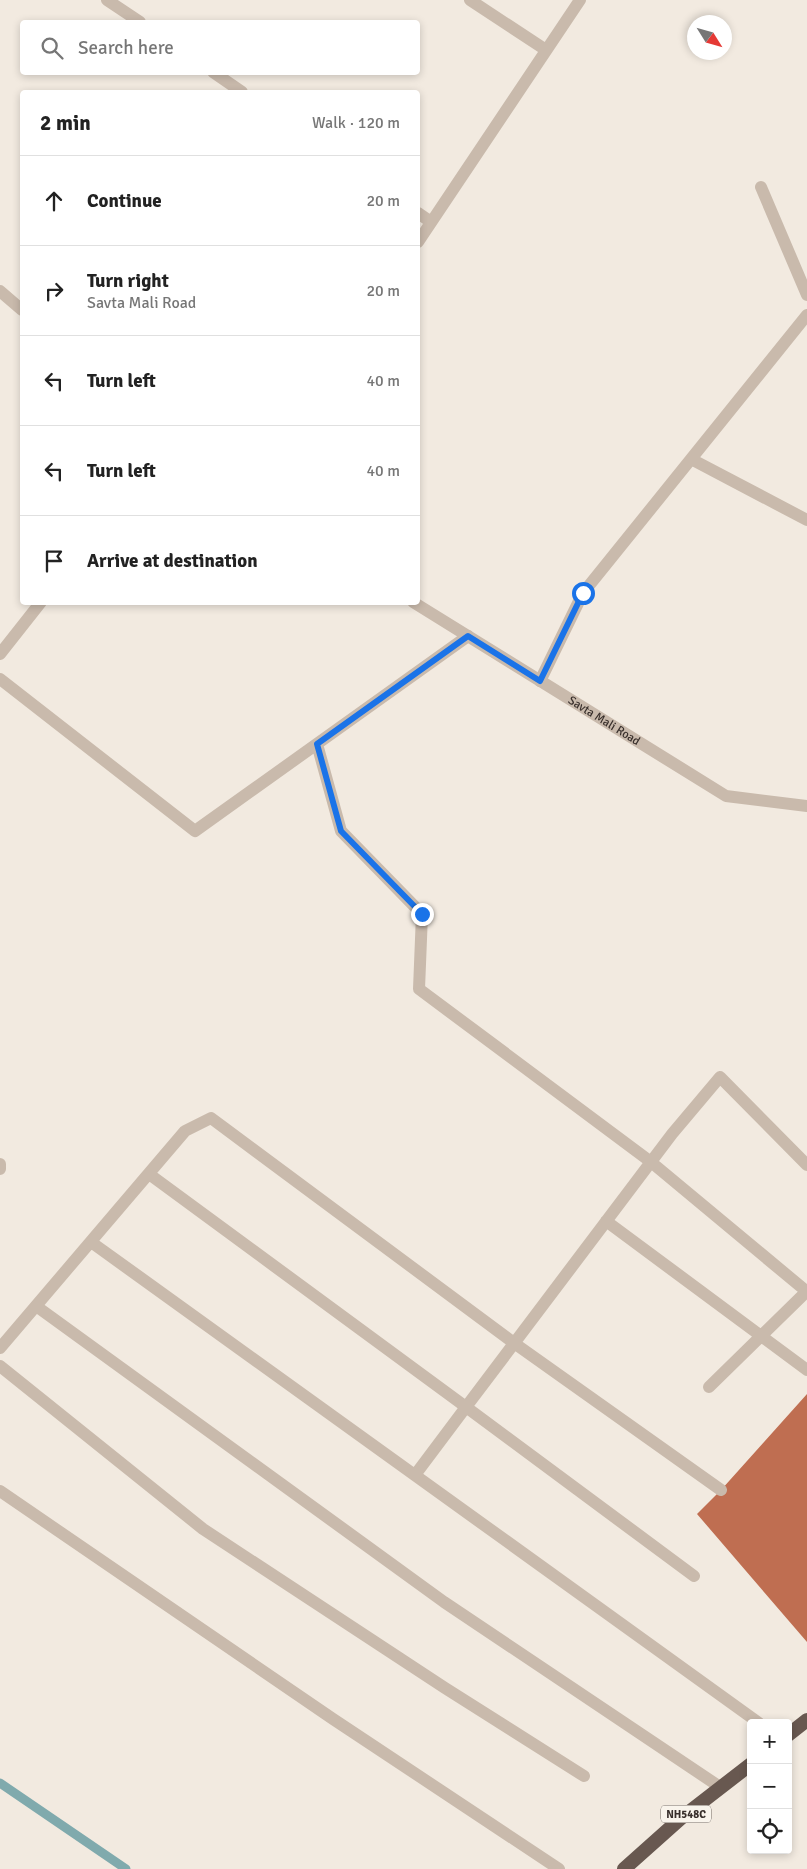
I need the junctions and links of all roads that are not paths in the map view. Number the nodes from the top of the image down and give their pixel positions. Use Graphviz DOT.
graph roads {
  1 [pos="108,0"];
  2 [pos="470,0"];
  3 [pos="580,0"];
  4 [pos="137,20"];
  5 [pos="546,50"];
  6 [pos="217,75"];
  7 [pos="239,90"];
  8 [pos="761,187"];
  9 [pos="420,214"];
  10 [pos="431,222"];
  11 [pos="420,239"];
  12 [pos="0,291"];
  13 [pos="807,295"];
  14 [pos="20,308"];
  15 [pos="807,315"];
  16 [pos="692,459"];
  17 [pos="807,520"];
  18 [pos="39,605"];
  19 [pos="418,605"];
  20 [pos="468,636"];
  21 [pos="0,654"];
  22 [pos="0,680"];
  23 [pos="540,681"];
  24 [pos="317,744"];
  25 [pos="807,806"];
  26 [pos="651,1162"];
  27 [pos="0,1164"];
  28 [pos="807,1165"];
  29 [pos="0,1169"];
  30 [pos="149,1174"];
  31 [pos="606,1221"];
  32 [pos="91,1242"];
  33 [pos="807,1291"];
  34 [pos="36,1306"];
  35 [pos="761,1335"];
  36 [pos="514,1343"];
  37 [pos="0,1348"];
  38 [pos="0,1366"];
  39 [pos="807,1370"];
  40 [pos="709,1387"];
  41 [pos="466,1407"];
  42 [pos="415,1475"];
  43 [pos="721,1490"];
  44 [pos="0,1491"];
  45 [pos="694,1576"];
  46 [pos="753,1719"];
  47 [pos="807,1720"];
  48 [pos="792,1732"];
  49 [pos="747,1767"];
  50 [pos="584,1776"];
  51 [pos="720,1787"];
  52 [pos="559,1869"];
  53 [pos="624,1869"];
  1 -- 4 [label="street"];
  2 -- 5 [label="street"];
  3 -- 5 [label="street"];
  5 -- 10 [label="street"];
  6 -- 7 [label="street"];
  8 -- 13 [label="street"];
  9 -- 10 [label="street"];
  10 -- 11 [label="street"];
  12 -- 14 [label="street"];
  15 -- 16 [label="street"];
  16 -- 17 [label="street"];
  16 -- 23 [label="street"];
  18 -- 21 [label="street"];
  19 -- 20 [label="street, Savta Mali Road"];
  20 -- 23 [label="street, Savta Mali Road"];
  20 -- 24 [label="street"];
  22 -- 24 [label="street"];
  23 -- 25 [label="street, Savta Mali Road"];
  24 -- 26 [label="street"];
  26 -- 28 [label="street"];
  26 -- 31 [label="street"];
  26 -- 33 [label="street"];
  27 -- 29 [label="street"];
  30 -- 32 [label="street"];
  30 -- 36 [label="street"];
  30 -- 41 [label="street"];
  31 -- 35 [label="street"];
  31 -- 36 [label="street"];
  32 -- 34 [label="street"];
  32 -- 42 [label="street"];
  33 -- 35 [label="street"];
  34 -- 37 [label="street"];
  34 -- 51 [label="street"];
  35 -- 39 [label="street"];
  35 -- 40 [label="street"];
  36 -- 41 [label="street"];
  36 -- 43 [label="street"];
  38 -- 50 [label="street"];
  41 -- 42 [label="street"];
  41 -- 45 [label="street"];
  42 -- 46 [label="street"];
  44 -- 52 [label="street"];
  47 -- 48 [label="highway"];
  49 -- 51 [label="highway, NH548C"];
  51 -- 53 [label="highway, NH548C"];
}
